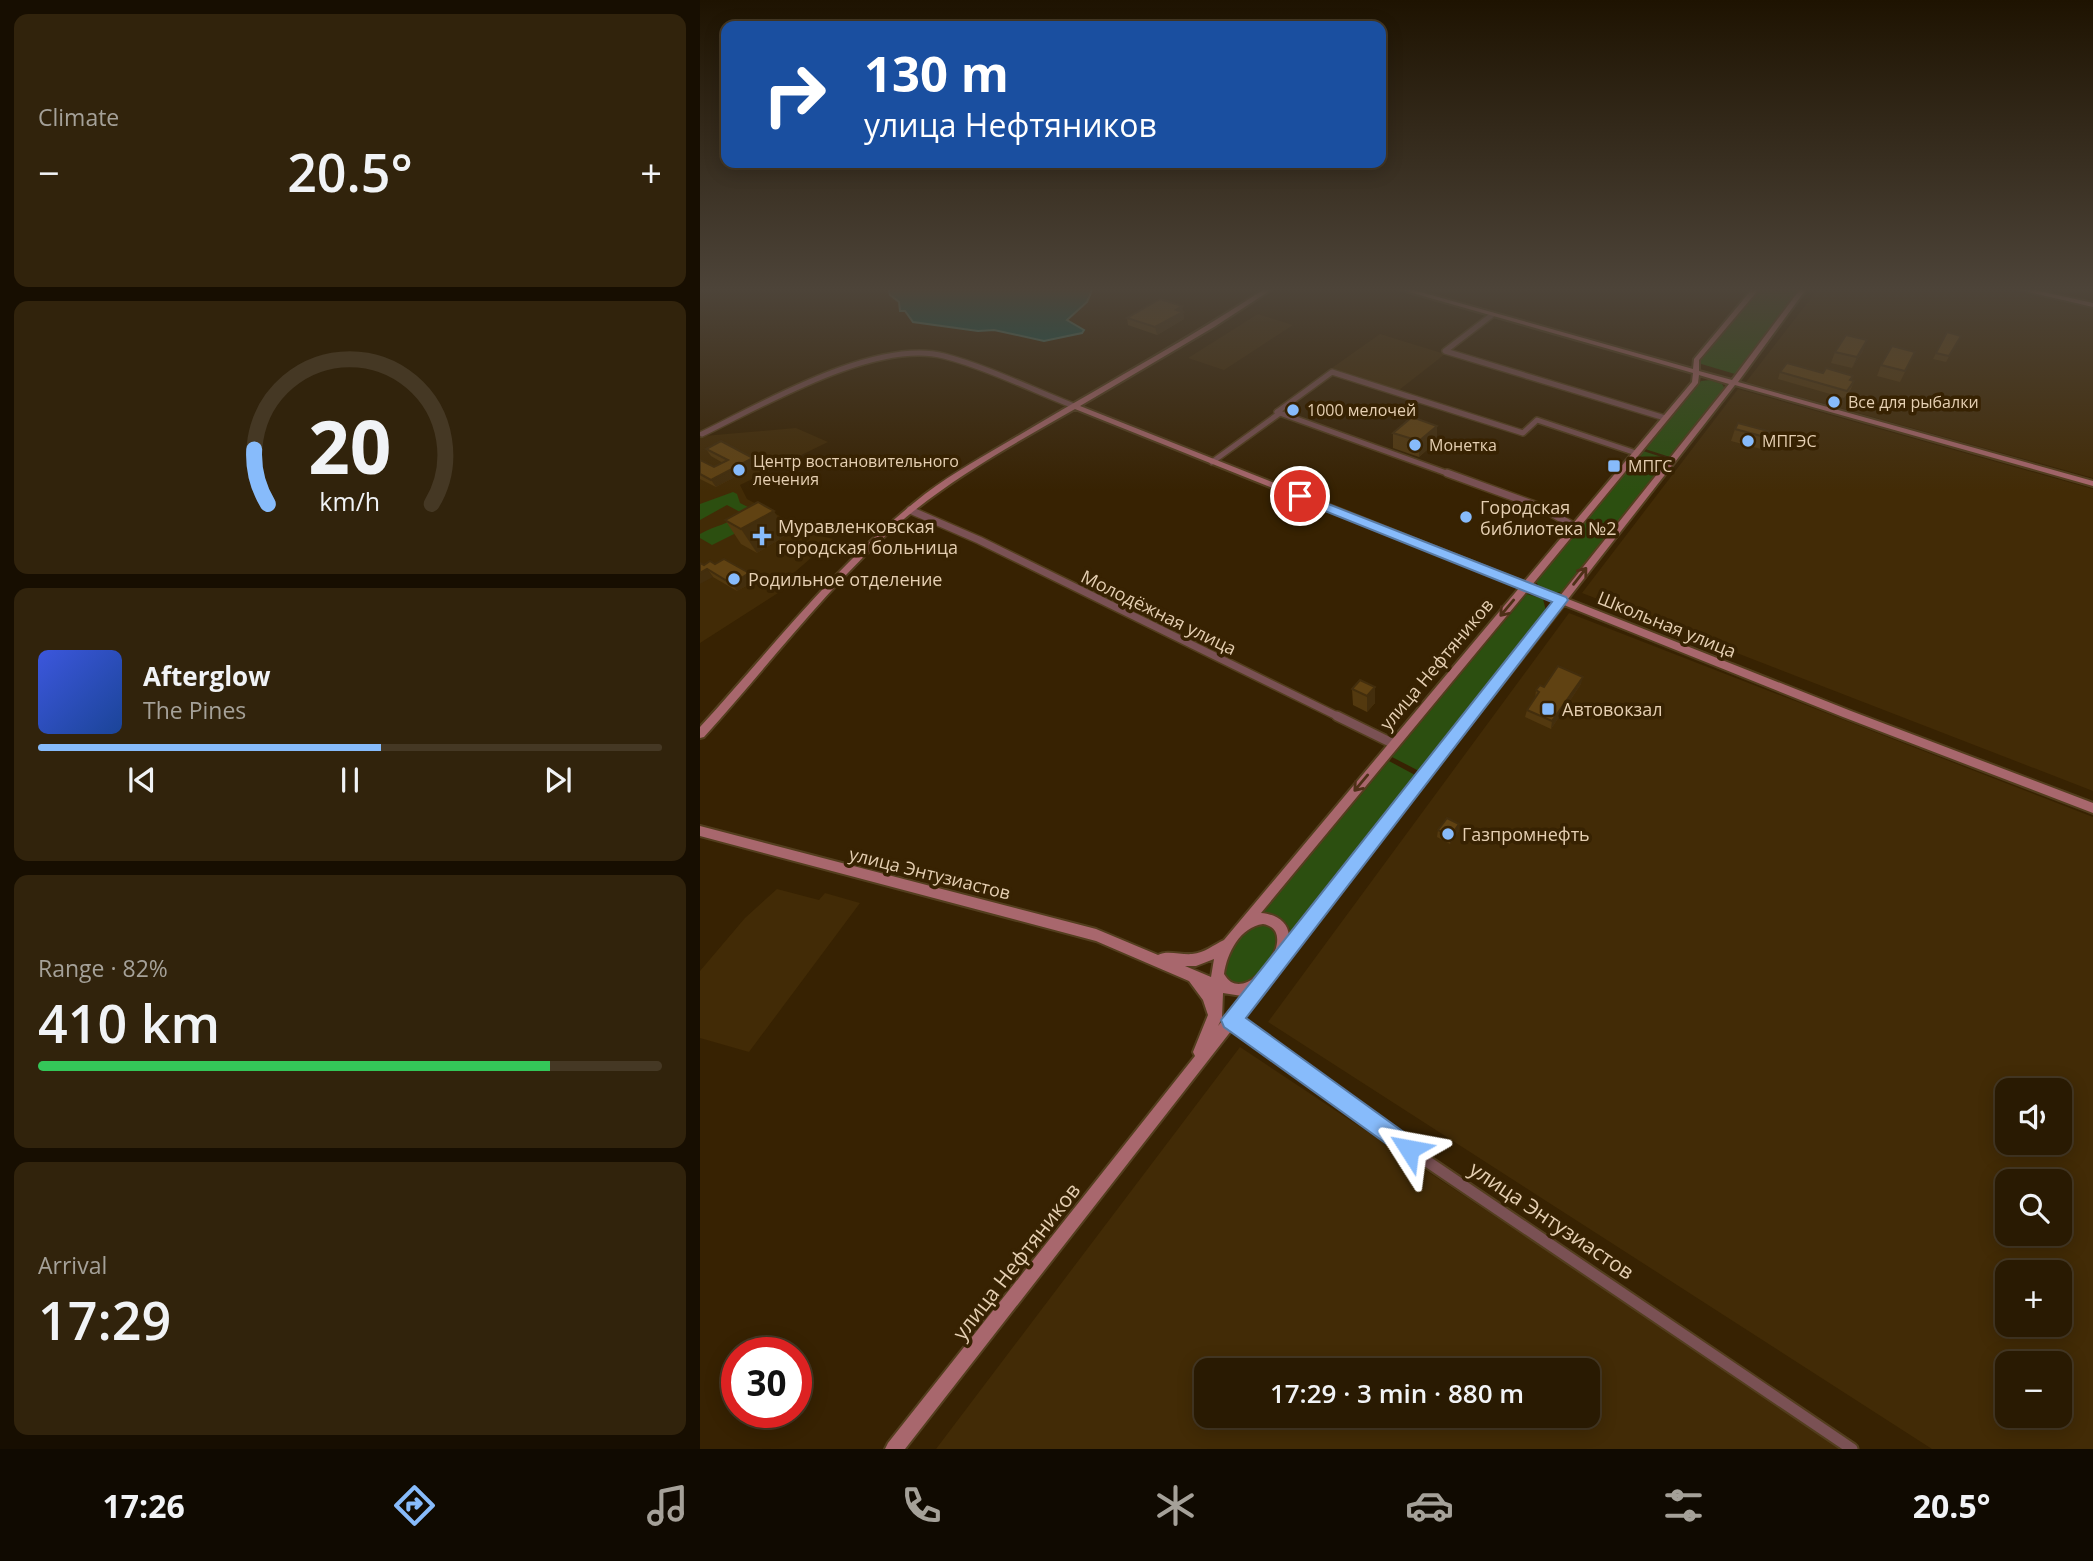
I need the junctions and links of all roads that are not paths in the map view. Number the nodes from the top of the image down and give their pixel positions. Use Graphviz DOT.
graph roads {
  1 [pos="915,356"];
  2 [pos="944,356"];
  3 [pos="1162,356"];
  4 [pos="1460,356"];
  5 [pos="1637,356"];
  6 [pos="1700,356"];
  7 [pos="1753,356"];
  8 [pos="1696,372"];
  9 [pos="1733,383"];
  10 [pos="1074,406"];
  11 [pos="1279,412"];
  12 [pos="1665,418"];
  13 [pos="702,434"];
  14 [pos="1636,453"];
  15 [pos="1212,462"];
  16 [pos="2093,484"];
  17 [pos="910,510"];
  18 [pos="1575,527"];
  19 [pos="1526,586"];
  20 [pos="1561,600"];
  21 [pos="700,734"];
  22 [pos="1394,744"];
  23 [pos="2093,808"];
  24 [pos="700,831"];
  25 [pos="1238,930"];
  26 [pos="1229,942"];
  27 [pos="1150,955"];
  28 [pos="1280,957"];
  29 [pos="1267,974"];
  30 [pos="1193,977"];
  31 [pos="1221,984"];
  32 [pos="1215,1018"];
  33 [pos="1232,1020"];
  34 [pos="1169,1098"];
  35 [pos="894,1449"];
  36 [pos="1852,1449"];
  1 -- 13 [label="street"];
  2 -- 10 [label="street"];
  3 -- 10 [label="main road"];
  4 -- 12 [label="street"];
  5 -- 8 [label="main road"];
  6 -- 8 [label="main road, улица Нефтяников"];
  7 -- 9 [label="main road, улица Нефтяников"];
  8 -- 9 [label="main road"];
  8 -- 12 [label="main road, улица Нефтяников"];
  9 -- 16 [label="main road"];
  20 -- 9 [label="main road, улица Нефтяников, one-way"];
  10 -- 15 [label="main road, Школьная улица"];
  10 -- 17 [label="main road"];
  11 -- 14 [label="street"];
  11 -- 15 [label="street"];
  11 -- 18 [label="street"];
  12 -- 14 [label="main road, улица Нефтяников"];
  14 -- 18 [label="main road, улица Нефтяников"];
  15 -- 19 [label="main road, Школьная улица"];
  17 -- 21 [label="main road"];
  17 -- 22 [label="street, Молодёжная улица"];
  18 -- 19 [label="main road, улица Нефтяников"];
  19 -- 20 [label="main road, Школьная улица"];
  19 -- 22 [label="main road, улица Нефтяников, one-way"];
  20 -- 23 [label="main road, Школьная улица"];
  20 -- 28 [label="main road, улица Нефтяников"];
  22 -- 25 [label="main road, улица Нефтяников, one-way"];
  24 -- 27 [label="main road, улица Энтузиастов"];
  25 -- 26 [label="main road, улица Нефтяников"];
  25 -- 28 [label="main road"];
  26 -- 27 [label="main road, улица Энтузиастов"];
  26 -- 31 [label="main road, улица Нефтяников"];
  27 -- 30 [label="main road, улица Энтузиастов"];
  28 -- 29 [label="main road, улица Нефтяников"];
  29 -- 31 [label="main road, улица Нефтяников"];
  29 -- 33 [label="main road, улица Нефтяников"];
  30 -- 31 [label="main road, улица Энтузиастов"];
  30 -- 32 [label="main road"];
  31 -- 32 [label="main road, улица Нефтяников"];
  32 -- 34 [label="main road, улица Нефтяников"];
  33 -- 34 [label="main road, улица Нефтяников"];
  33 -- 36 [label="street, улица Энтузиастов"];
  34 -- 35 [label="main road, улица Нефтяников"];
}
